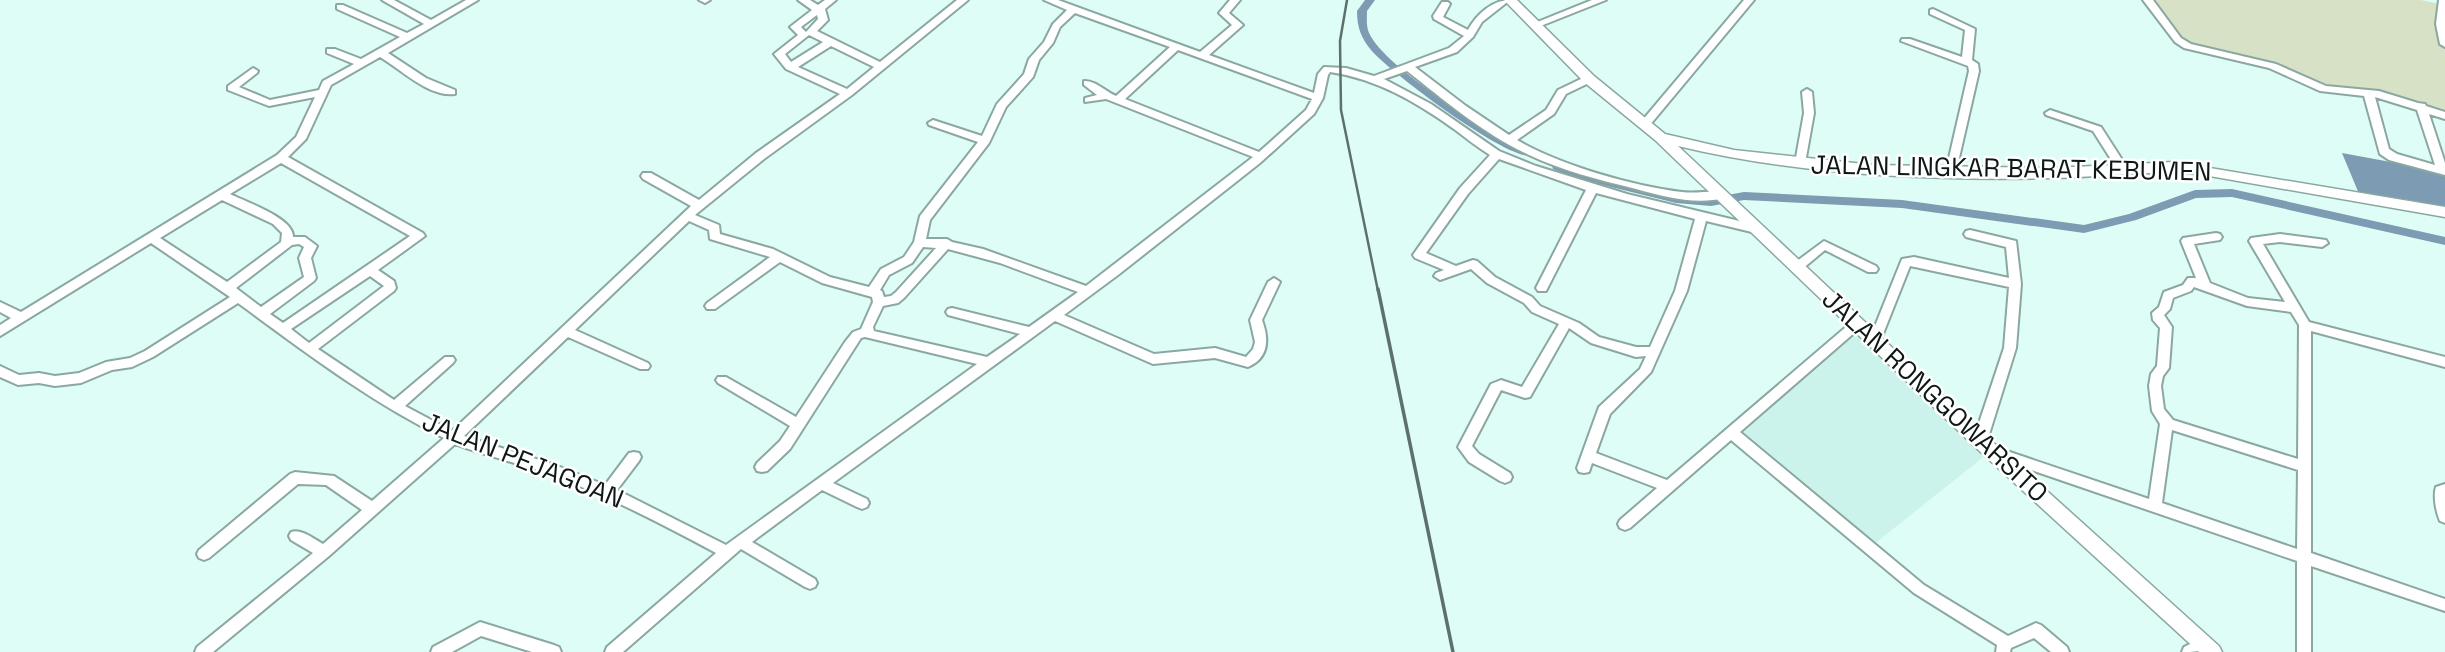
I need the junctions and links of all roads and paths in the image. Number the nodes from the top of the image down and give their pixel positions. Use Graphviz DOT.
graph roads {
  1 [pos="352,0"];
  2 [pos="387,0"];
  3 [pos="473,0"];
  4 [pos="803,0"];
  5 [pos="831,0"];
  6 [pos="963,0"];
  7 [pos="1049,0"];
  8 [pos="1235,0"];
  9 [pos="1507,0"];
  10 [pos="1601,0"];
  11 [pos="1749,0"];
  12 [pos="2148,0"];
  13 [pos="2444,0"];
  14 [pos="1445,4"];
  15 [pos="819,9"];
  16 [pos="1073,9"];
  17 [pos="1933,12"];
  18 [pos="430,24"];
  19 [pos="1535,25"];
  20 [pos="1470,34"];
  21 [pos="407,37"];
  22 [pos="1906,41"];
  23 [pos="830,42"];
  24 [pos="2445,44"];
  25 [pos="1177,46"];
  26 [pos="331,51"];
  27 [pos="379,52"];
  28 [pos="1202,55"];
  29 [pos="1967,60"];
  30 [pos="361,63"];
  31 [pos="1405,66"];
  32 [pos="790,67"];
  33 [pos="881,67"];
  34 [pos="253,71"];
  35 [pos="1377,78"];
  36 [pos="1589,79"];
  37 [pos="1088,83"];
  38 [pos="451,92"];
  39 [pos="1807,92"];
  40 [pos="320,93"];
  41 [pos="848,93"];
  42 [pos="2369,94"];
  43 [pos="1104,96"];
  44 [pos="1318,98"];
  45 [pos="1089,100"];
  46 [pos="1118,100"];
  47 [pos="2421,106"];
  48 [pos="2050,113"];
  49 [pos="2445,116"];
  50 [pos="933,123"];
  51 [pos="1644,124"];
  52 [pos="1660,137"];
  53 [pos="1511,139"];
  54 [pos="985,141"];
  55 [pos="1690,144"];
  56 [pos="2439,145"];
  57 [pos="1674,152"];
  58 [pos="1497,154"];
  59 [pos="1260,156"];
  60 [pos="281,158"];
  61 [pos="1800,163"];
  62 [pos="2123,169"];
  63 [pos="2443,170"];
  64 [pos="1951,171"];
  65 [pos="647,176"];
  66 [pos="1592,189"];
  67 [pos="222,195"];
  68 [pos="1726,199"];
  69 [pos="699,205"];
  70 [pos="2445,212"];
  71 [pos="687,216"];
  72 [pos="1702,216"];
  73 [pos="1756,229"];
  74 [pos="1970,234"];
  75 [pos="2216,237"];
  76 [pos="152,238"];
  77 [pos="289,241"];
  78 [pos="920,243"];
  79 [pos="947,243"];
  80 [pos="2322,243"];
  81 [pos="779,257"];
  82 [pos="1797,267"];
  83 [pos="1872,268"];
  84 [pos="370,270"];
  85 [pos="1455,270"];
  86 [pos="1440,276"];
  87 [pos="1274,282"];
  88 [pos="2015,284"];
  89 [pos="2204,286"];
  90 [pos="1542,288"];
  91 [pos="1087,291"];
  92 [pos="234,292"];
  93 [pos="876,298"];
  94 [pos="0,306"];
  95 [pos="711,306"];
  96 [pos="2295,308"];
  97 [pos="952,312"];
  98 [pos="262,313"];
  99 [pos="1053,315"];
  100 [pos="21,318"];
  101 [pos="1566,322"];
  102 [pos="1857,324"];
  103 [pos="2305,325"];
  104 [pos="283,329"];
  105 [pos="0,331"];
  106 [pos="566,331"];
  107 [pos="867,331"];
  108 [pos="1030,332"];
  109 [pos="1875,341"];
  110 [pos="310,349"];
  111 [pos="1654,351"];
  112 [pos="449,360"];
  113 [pos="987,362"];
  114 [pos="2445,362"];
  115 [pos="644,366"];
  116 [pos="0,371"];
  117 [pos="722,380"];
  118 [pos="396,406"];
  119 [pos="2166,423"];
  120 [pos="799,425"];
  121 [pos="1733,434"];
  122 [pos="454,437"];
  123 [pos="1985,446"];
  124 [pos="634,457"];
  125 [pos="762,467"];
  126 [pos="2305,467"];
  127 [pos="1506,477"];
  128 [pos="820,483"];
  129 [pos="1670,487"];
  130 [pos="2445,490"];
  131 [pos="607,493"];
  132 [pos="862,503"];
  133 [pos="2155,507"];
  134 [pos="372,509"];
  135 [pos="2445,517"];
  136 [pos="1626,524"];
  137 [pos="296,536"];
  138 [pos="741,542"];
  139 [pos="324,552"];
  140 [pos="727,552"];
  141 [pos="204,554"];
  142 [pos="2304,558"];
  143 [pos="810,583"];
  144 [pos="2445,605"];
  145 [pos="2004,648"];
  146 [pos="2202,649"];
  147 [pos="202,652"];
  148 [pos="438,652"];
  149 [pos="554,652"];
  150 [pos="612,652"];
  151 [pos="2062,652"];
  152 [pos="2304,652"];
  1 -- 21 [label="street"];
  2 -- 18 [label="street"];
  3 -- 18 [label="street"];
  4 -- 15 [label="street"];
  5 -- 15 [label="street"];
  6 -- 33 [label="street"];
  7 -- 16 [label="street"];
  8 -- 28 [label="street"];
  9 -- 19 [label="main road, JALAN RONGGOWARSITO"];
  9 -- 20 [label="street"];
  10 -- 19 [label="street"];
  11 -- 51 [label="street"];
  12 -- 42 [label="street"];
  13 -- 24 [label="street"];
  14 -- 20 [label="street"];
  15 -- 23 [label="street"];
  15 -- 32 [label="street"];
  16 -- 25 [label="street"];
  16 -- 54 [label="street"];
  17 -- 29 [label="street"];
  18 -- 21 [label="street"];
  19 -- 36 [label="main road, JALAN RONGGOWARSITO"];
  20 -- 31 [label="street"];
  21 -- 27 [label="street"];
  22 -- 29 [label="street"];
  23 -- 32 [label="street"];
  23 -- 33 [label="street"];
  25 -- 28 [label="street"];
  25 -- 46 [label="street"];
  26 -- 30 [label="street"];
  27 -- 30 [label="street"];
  27 -- 38 [label="street"];
  28 -- 44 [label="street"];
  29 -- 64 [label="street"];
  30 -- 40 [label="street"];
  31 -- 35 [label="street"];
  31 -- 53 [label="street"];
  32 -- 41 [label="street"];
  33 -- 41 [label="street"];
  34 -- 40 [label="street"];
  35 -- 44 [label="street"];
  35 -- 58 [label="street"];
  36 -- 51 [label="main road, JALAN RONGGOWARSITO"];
  36 -- 53 [label="street"];
  37 -- 43 [label="street"];
  39 -- 61 [label="street"];
  40 -- 60 [label="street"];
  41 -- 69 [label="street"];
  42 -- 47 [label="street"];
  42 -- 63 [label="street"];
  43 -- 45 [label="street"];
  43 -- 46 [label="street"];
  44 -- 59 [label="street"];
  46 -- 59 [label="street"];
  47 -- 49 [label="street"];
  47 -- 56 [label="street"];
  48 -- 62 [label="street"];
  50 -- 54 [label="street"];
  51 -- 52 [label="main road, JALAN RONGGOWARSITO"];
  52 -- 55 [label="main road, JALAN LINGKAR BARAT KEBUMEN"];
  52 -- 57 [label="main road, JALAN RONGGOWARSITO"];
  53 -- 68 [label="street"];
  54 -- 78 [label="street"];
  55 -- 57 [label="main road"];
  55 -- 61 [label="main road, JALAN LINGKAR BARAT KEBUMEN"];
  56 -- 63 [label="street"];
  57 -- 68 [label="main road, JALAN RONGGOWARSITO"];
  58 -- 66 [label="street"];
  58 -- 85 [label="street"];
  59 -- 91 [label="street"];
  60 -- 67 [label="street"];
  60 -- 84 [label="street"];
  61 -- 64 [label="main road, JALAN LINGKAR BARAT KEBUMEN"];
  62 -- 64 [label="main road, JALAN LINGKAR BARAT KEBUMEN"];
  62 -- 70 [label="main road, JALAN LINGKAR BARAT KEBUMEN"];
  65 -- 69 [label="street"];
  66 -- 72 [label="street"];
  66 -- 90 [label="street"];
  67 -- 76 [label="street"];
  67 -- 77 [label="street"];
  68 -- 73 [label="main road, JALAN RONGGOWARSITO"];
  69 -- 71 [label="street"];
  71 -- 81 [label="street"];
  71 -- 106 [label="street"];
  72 -- 73 [label="street"];
  72 -- 111 [label="street"];
  73 -- 82 [label="main road, JALAN RONGGOWARSITO"];
  74 -- 88 [label="street"];
  75 -- 89 [label="street"];
  76 -- 92 [label="street, JALAN PEJAGOAN"];
  76 -- 100 [label="street"];
  77 -- 92 [label="street"];
  77 -- 98 [label="street"];
  78 -- 79 [label="street"];
  78 -- 93 [label="street"];
  79 -- 91 [label="street"];
  79 -- 93 [label="street"];
  80 -- 96 [label="street"];
  81 -- 93 [label="street"];
  81 -- 95 [label="street"];
  82 -- 83 [label="street"];
  82 -- 102 [label="main road, JALAN RONGGOWARSITO"];
  84 -- 104 [label="street"];
  84 -- 110 [label="street"];
  85 -- 86 [label="street"];
  85 -- 101 [label="street"];
  87 -- 99 [label="street"];
  88 -- 109 [label="street"];
  88 -- 123 [label="street"];
  89 -- 96 [label="street"];
  89 -- 119 [label="street"];
  91 -- 99 [label="street"];
  92 -- 98 [label="street, JALAN PEJAGOAN"];
  92 -- 116 [label="street"];
  93 -- 107 [label="street"];
  94 -- 100 [label="street"];
  96 -- 103 [label="street"];
  97 -- 108 [label="street"];
  98 -- 104 [label="street, JALAN PEJAGOAN"];
  99 -- 108 [label="street"];
  100 -- 105 [label="street"];
  101 -- 111 [label="street"];
  101 -- 127 [label="street"];
  102 -- 109 [label="main road, JALAN RONGGOWARSITO"];
  102 -- 121 [label="street"];
  103 -- 114 [label="street"];
  103 -- 126 [label="street"];
  104 -- 110 [label="street, JALAN PEJAGOAN"];
  106 -- 115 [label="street"];
  106 -- 122 [label="street"];
  107 -- 113 [label="street"];
  107 -- 120 [label="street"];
  108 -- 113 [label="street"];
  109 -- 123 [label="main road, JALAN RONGGOWARSITO"];
  110 -- 118 [label="street, JALAN PEJAGOAN"];
  111 -- 129 [label="street"];
  112 -- 118 [label="street"];
  113 -- 128 [label="street"];
  117 -- 120 [label="street"];
  118 -- 122 [label="street, JALAN PEJAGOAN"];
  119 -- 126 [label="street"];
  119 -- 133 [label="street"];
  120 -- 125 [label="street"];
  121 -- 129 [label="street"];
  121 -- 145 [label="street"];
  122 -- 131 [label="street, JALAN PEJAGOAN"];
  122 -- 134 [label="street"];
  123 -- 133 [label="street"];
  123 -- 146 [label="main road, JALAN RONGGOWARSITO"];
  124 -- 131 [label="street"];
  126 -- 142 [label="street"];
  128 -- 132 [label="street"];
  128 -- 138 [label="street"];
  129 -- 136 [label="street"];
  130 -- 135 [label="street"];
  131 -- 140 [label="street, JALAN PEJAGOAN"];
  133 -- 142 [label="street"];
  134 -- 139 [label="street"];
  134 -- 141 [label="street"];
  137 -- 139 [label="street"];
  138 -- 140 [label="street"];
  138 -- 143 [label="street"];
  139 -- 147 [label="street"];
  140 -- 150 [label="street"];
  142 -- 144 [label="street"];
  142 -- 152 [label="street"];
  145 -- 151 [label="street"];
  148 -- 149 [label="street"];
}
